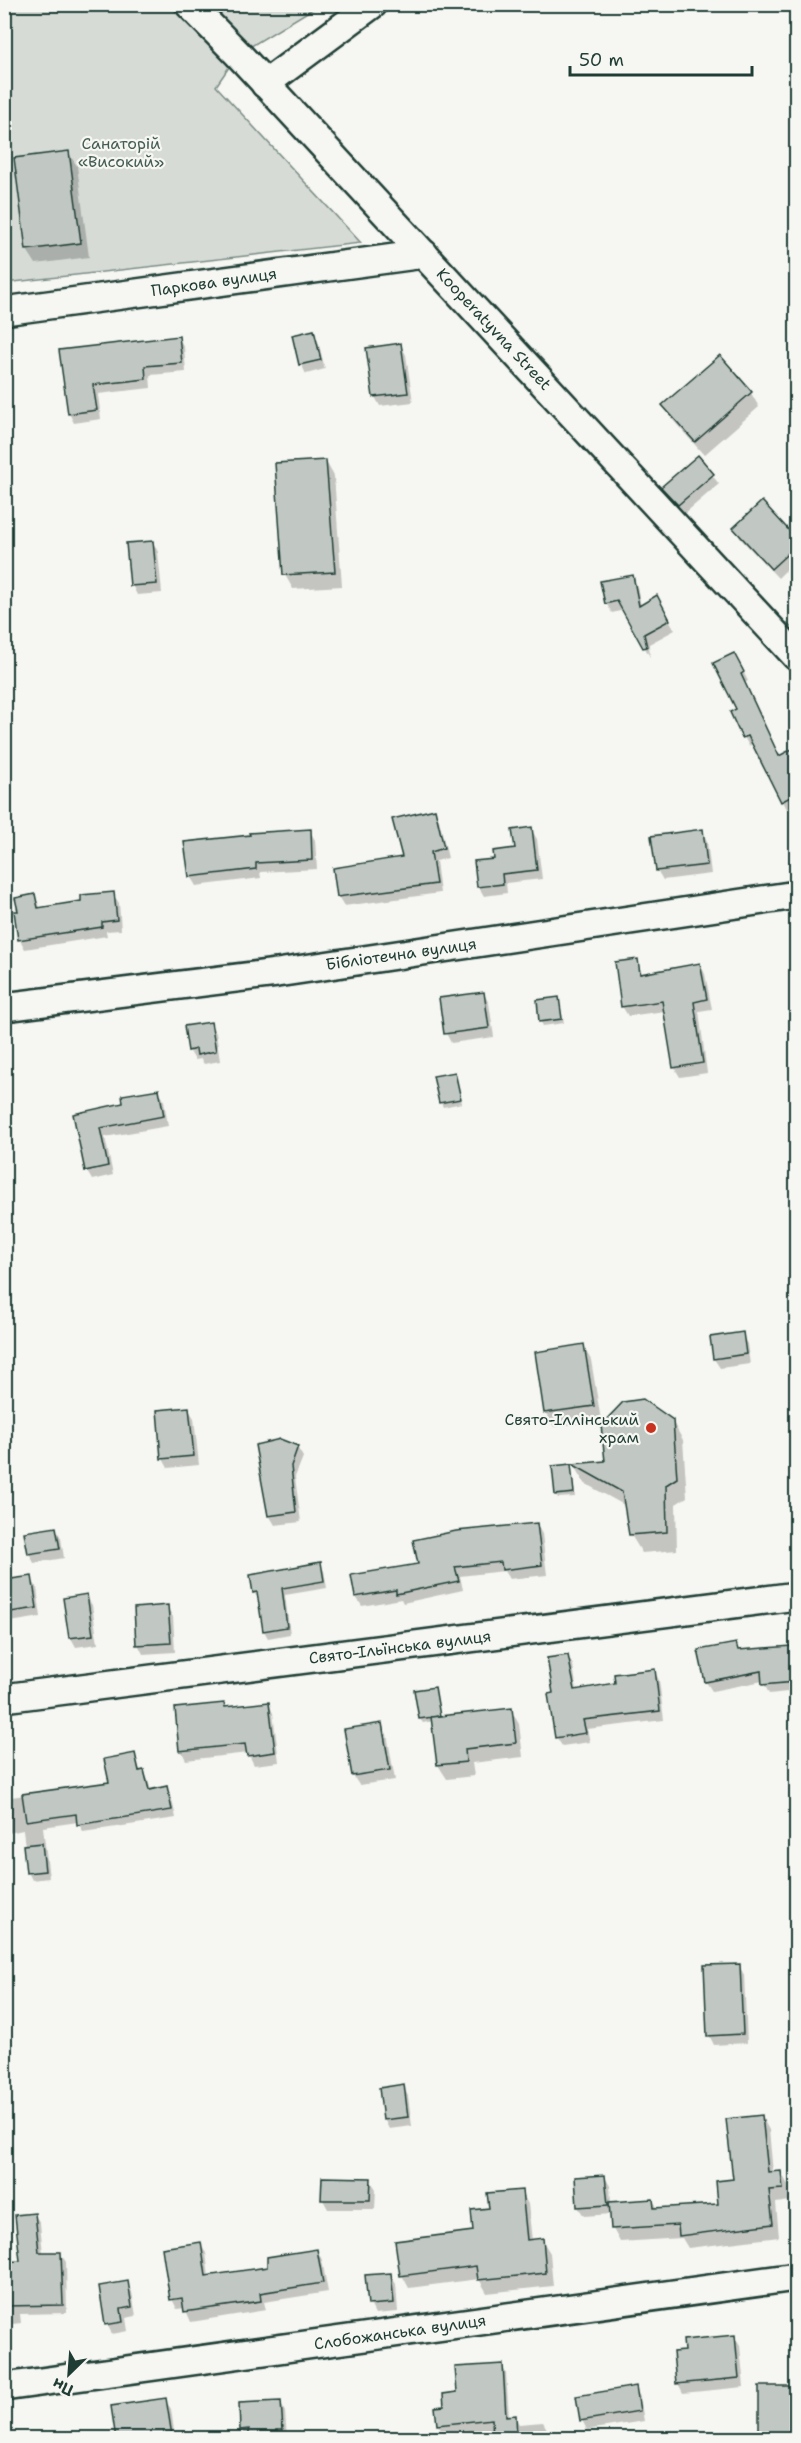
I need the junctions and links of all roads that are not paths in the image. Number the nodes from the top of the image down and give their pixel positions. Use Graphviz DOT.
graph roads {
  1 [pos="189,4"];
  2 [pos="374,4"];
  3 [pos="266,84"];
  4 [pos="424,254"];
  5 [pos="4,311"];
  6 [pos="796,656"];
  7 [pos="796,895"];
  8 [pos="4,1007"];
  9 [pos="796,1596"];
  10 [pos="4,1698"];
  11 [pos="796,2277"];
  12 [pos="4,2387"];
  1 -- 3 [label="street, Kooperatyvna Street"];
  2 -- 3 [label="street"];
  3 -- 4 [label="street, Kooperatyvna Street"];
  4 -- 5 [label="street, Паркова вулиця"];
  4 -- 6 [label="street, Kooperatyvna Street"];
  7 -- 8 [label="street, Бібліотечна вулиця"];
  9 -- 10 [label="street, Свято-Ільїнська вулиця"];
  11 -- 12 [label="street, Слобожанська вулиця"];
}
